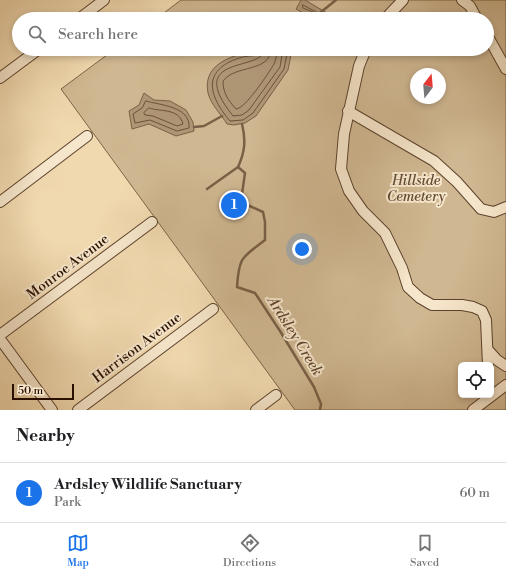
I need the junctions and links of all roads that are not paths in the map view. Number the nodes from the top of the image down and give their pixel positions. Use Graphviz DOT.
graph roads {
  1 [pos="104,0"];
  2 [pos="403,0"];
  3 [pos="462,0"];
  4 [pos="88,12"];
  5 [pos="392,12"];
  6 [pos="473,12"];
  7 [pos="494,48"];
  8 [pos="30,56"];
  9 [pos="363,56"];
  10 [pos="506,69"];
  11 [pos="0,78"];
  12 [pos="348,111"];
  13 [pos="88,136"];
  14 [pos="0,202"];
  15 [pos="506,207"];
  16 [pos="152,222"];
  17 [pos="213,309"];
  18 [pos="0,335"];
  19 [pos="0,339"];
  20 [pos="488,350"];
  21 [pos="488,362"];
  22 [pos="506,366"];
  23 [pos="506,384"];
  24 [pos="494,392"];
  25 [pos="276,395"];
  26 [pos="485,398"];
  27 [pos="52,410"];
  28 [pos="78,410"];
  29 [pos="256,410"];
  30 [pos="473,410"];
  1 -- 4 [label="street"];
  2 -- 5 [label="street"];
  3 -- 6 [label="street"];
  7 -- 10 [label="street"];
  8 -- 11 [label="street"];
  9 -- 12 [label="street"];
  12 -- 15 [label="street"];
  12 -- 20 [label="street"];
  13 -- 14 [label="street"];
  16 -- 18 [label="street, Monroe Avenue"];
  17 -- 28 [label="street, Harrison Avenue"];
  19 -- 27 [label="street"];
  20 -- 21 [label="street"];
  20 -- 22 [label="street"];
  23 -- 24 [label="street"];
  25 -- 29 [label="street"];
  26 -- 30 [label="street"];
}
